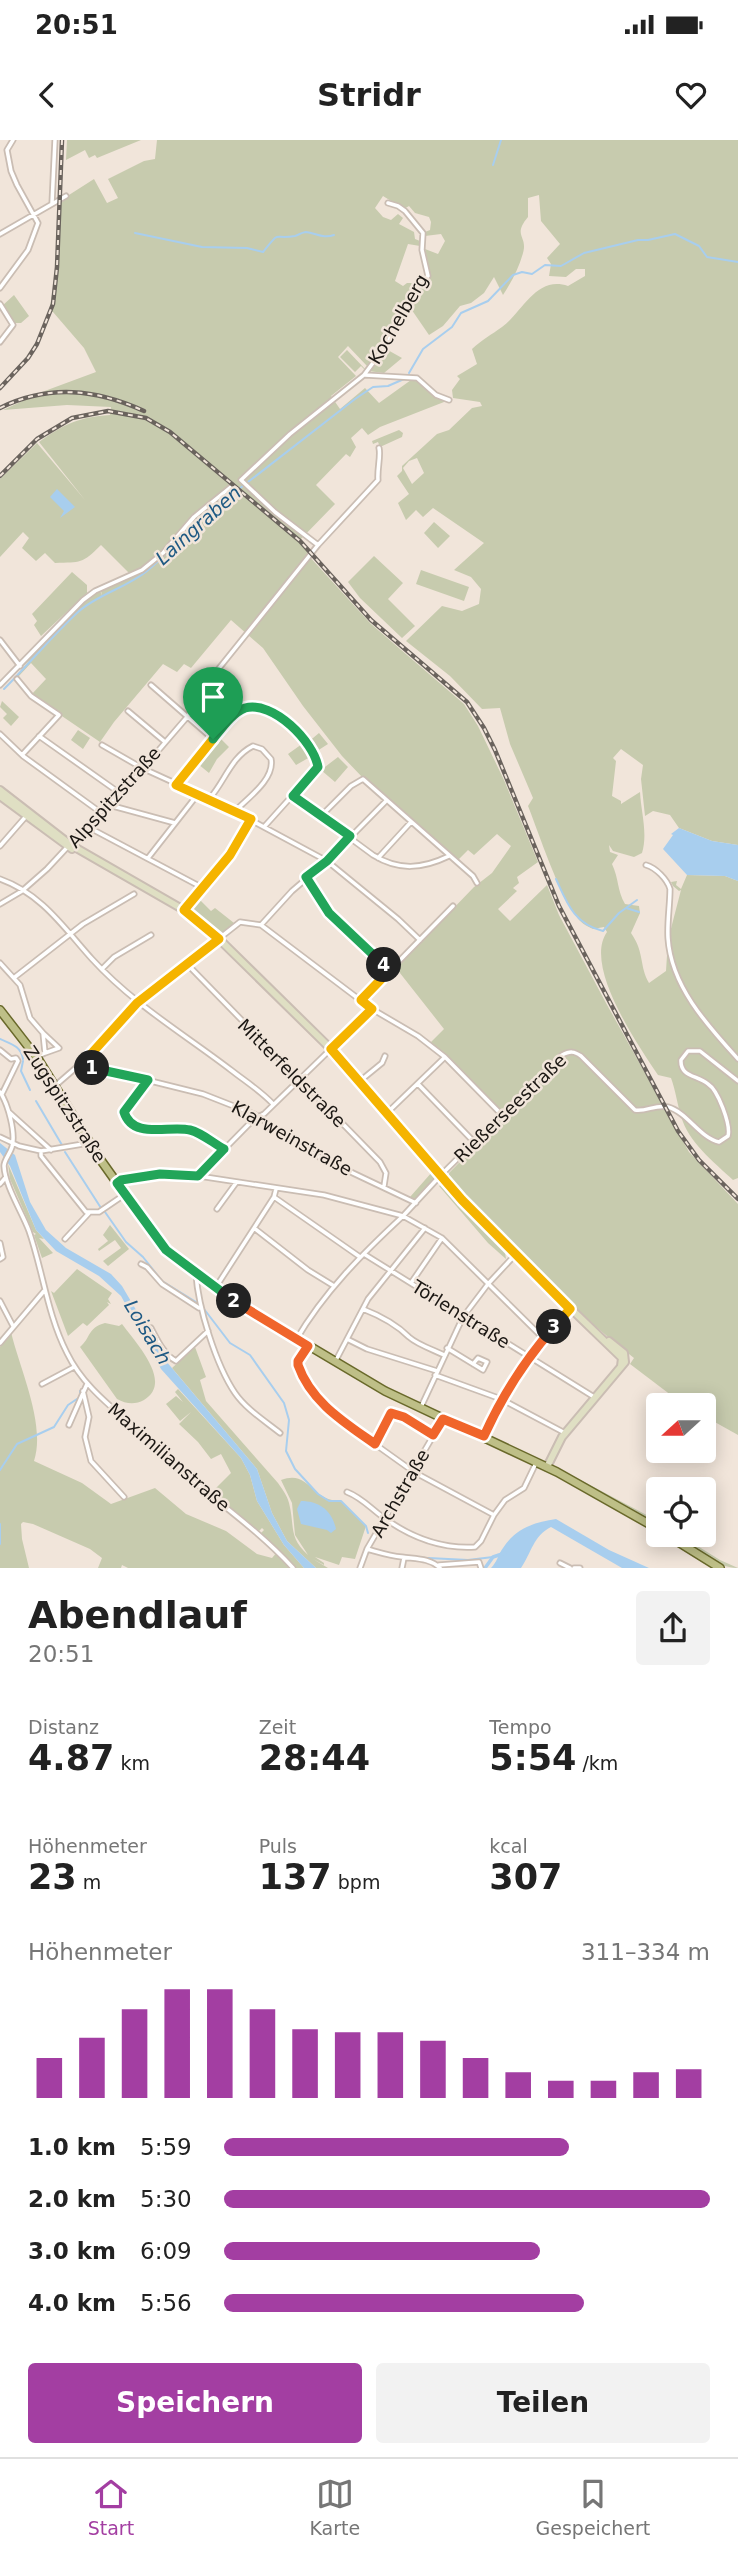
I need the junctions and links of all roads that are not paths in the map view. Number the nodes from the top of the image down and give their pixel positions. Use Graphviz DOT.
graph roads {
  1 [pos="13,140"];
  2 [pos="55,140"];
  3 [pos="66,196"];
  4 [pos="52,203"];
  5 [pos="387,203"];
  6 [pos="33,215"];
  7 [pos="0,234"];
  8 [pos="0,288"];
  9 [pos="0,304"];
  10 [pos="0,342"];
  11 [pos="365,375"];
  12 [pos="449,400"];
  13 [pos="379,448"];
  14 [pos="232,486"];
  15 [pos="318,545"];
  16 [pos="0,640"];
  17 [pos="20,666"];
  18 [pos="17,679"];
  19 [pos="0,685"];
  20 [pos="151,685"];
  21 [pos="128,711"];
  22 [pos="188,716"];
  23 [pos="0,734"];
  24 [pos="39,736"];
  25 [pos="213,739"];
  26 [pos="165,742"];
  27 [pos="102,745"];
  28 [pos="22,755"];
  29 [pos="142,768"];
  30 [pos="176,785"];
  31 [pos="0,790"];
  32 [pos="121,794"];
  33 [pos="198,794"];
  34 [pos="0,796"];
  35 [pos="293,796"];
  36 [pos="209,799"];
  37 [pos="386,801"];
  38 [pos="109,805"];
  39 [pos="235,811"];
  40 [pos="100,812"];
  41 [pos="28,814"];
  42 [pos="322,815"];
  43 [pos="251,819"];
  44 [pos="411,822"];
  45 [pos="175,824"];
  46 [pos="87,826"];
  47 [pos="264,827"];
  48 [pos="350,836"];
  49 [pos="0,846"];
  50 [pos="70,846"];
  51 [pos="449,856"];
  52 [pos="148,858"];
  53 [pos="378,858"];
  54 [pos="327,861"];
  55 [pos="646,865"];
  56 [pos="306,877"];
  57 [pos="0,879"];
  58 [pos="476,881"];
  59 [pos="203,888"];
  60 [pos="22,891"];
  61 [pos="134,894"];
  62 [pos="0,904"];
  63 [pos="453,906"];
  64 [pos="184,910"];
  65 [pos="261,925"];
  66 [pos="70,933"];
  67 [pos="152,934"];
  68 [pos="219,939"];
  69 [pos="420,940"];
  70 [pos="0,963"];
  71 [pos="187,964"];
  72 [pos="102,969"];
  73 [pos="390,970"];
  74 [pos="15,977"];
  75 [pos="361,1000"];
  76 [pos="137,1003"];
  77 [pos="372,1009"];
  78 [pos="0,1010"];
  79 [pos="43,1032"];
  80 [pos="331,1049"];
  81 [pos="0,1050"];
  82 [pos="45,1053"];
  83 [pos="385,1056"];
  84 [pos="36,1057"];
  85 [pos="445,1057"];
  86 [pos="738,1059"];
  87 [pos="82,1064"];
  88 [pos="299,1079"];
  89 [pos="148,1080"];
  90 [pos="360,1081"];
  91 [pos="738,1082"];
  92 [pos="418,1084"];
  93 [pos="55,1086"];
  94 [pos="1,1093"];
  95 [pos="273,1104"];
  96 [pos="9,1112"];
  97 [pos="387,1112"];
  98 [pos="502,1115"];
  99 [pos="259,1117"];
  100 [pos="0,1137"];
  101 [pos="13,1142"];
  102 [pos="474,1142"];
  103 [pos="89,1143"];
  104 [pos="224,1149"];
  105 [pos="51,1150"];
  106 [pos="41,1151"];
  107 [pos="2,1164"];
  108 [pos="441,1175"];
  109 [pos="198,1176"];
  110 [pos="6,1177"];
  111 [pos="117,1183"];
  112 [pos="236,1183"];
  113 [pos="0,1184"];
  114 [pos="384,1186"];
  115 [pos="276,1189"];
  116 [pos="125,1194"];
  117 [pos="274,1197"];
  118 [pos="416,1203"];
  119 [pos="217,1209"];
  120 [pos="89,1213"];
  121 [pos="404,1216"];
  122 [pos="254,1228"];
  123 [pos="425,1228"];
  124 [pos="442,1238"];
  125 [pos="65,1239"];
  126 [pos="0,1243"];
  127 [pos="362,1255"];
  128 [pos="515,1255"];
  129 [pos="0,1259"];
  130 [pos="141,1264"];
  131 [pos="392,1272"];
  132 [pos="196,1273"];
  133 [pos="411,1283"];
  134 [pos="488,1284"];
  135 [pos="216,1287"];
  136 [pos="335,1287"];
  137 [pos="44,1291"];
  138 [pos="0,1301"];
  139 [pos="200,1308"];
  140 [pos="363,1308"];
  141 [pos="570,1309"];
  142 [pos="463,1317"];
  143 [pos="13,1326"];
  144 [pos="151,1328"];
  145 [pos="208,1331"];
  146 [pos="347,1339"];
  147 [pos="544,1339"];
  148 [pos="296,1340"];
  149 [pos="0,1343"];
  150 [pos="308,1346"];
  151 [pos="447,1348"];
  152 [pos="444,1356"];
  153 [pos="529,1357"];
  154 [pos="335,1362"];
  155 [pos="473,1364"];
  156 [pos="74,1367"];
  157 [pos="436,1373"];
  158 [pos="42,1384"];
  159 [pos="87,1384"];
  160 [pos="83,1391"];
  161 [pos="594,1397"];
  162 [pos="501,1399"];
  163 [pos="420,1409"];
  164 [pos="443,1419"];
  165 [pos="69,1425"];
  166 [pos="280,1433"];
  167 [pos="565,1433"];
  168 [pos="433,1435"];
  169 [pos="484,1436"];
  170 [pos="375,1444"];
  171 [pos="551,1457"];
  172 [pos="541,1464"];
  173 [pos="414,1472"];
  174 [pos="347,1492"];
  175 [pos="124,1497"];
  176 [pos="494,1515"];
  177 [pos="386,1520"];
  178 [pos="646,1522"];
  179 [pos="686,1547"];
  180 [pos="367,1549"];
  181 [pos="404,1558"];
  182 [pos="560,1563"];
  183 [pos="441,1567"];
  184 [pos="293,1568"];
  185 [pos="360,1568"];
  186 [pos="402,1568"];
  187 [pos="481,1568"];
  188 [pos="572,1568"];
  189 [pos="580,1568"];
  190 [pos="720,1568"];
  1 -- 6 [label="street"];
  2 -- 4 [label="street"];
  3 -- 4 [label="street"];
  4 -- 6 [label="street"];
  5 -- 11 [label="street, Kochelberg"];
  6 -- 7 [label="street"];
  6 -- 8 [label="street"];
  9 -- 10 [label="street"];
  11 -- 12 [label="street"];
  11 -- 15 [label="street, Kochelberg"];
  13 -- 15 [label="street, Alpspitzstraße"];
  14 -- 17 [label="street"];
  15 -- 22 [label="street, Alpspitzstraße"];
  16 -- 17 [label="street"];
  17 -- 19 [label="street"];
  18 -- 24 [label="street"];
  20 -- 22 [label="street"];
  21 -- 26 [label="street"];
  22 -- 25 [label="street"];
  22 -- 26 [label="street, Alpspitzstraße"];
  23 -- 28 [label="street"];
  24 -- 28 [label="street"];
  24 -- 32 [label="street"];
  25 -- 30 [label="street"];
  25 -- 35 [label="street"];
  26 -- 29 [label="street, Alpspitzstraße"];
  27 -- 29 [label="street"];
  28 -- 40 [label="street"];
  29 -- 30 [label="street"];
  29 -- 32 [label="street, Alpspitzstraße"];
  30 -- 33 [label="street"];
  31 -- 41 [label="main road"];
  32 -- 38 [label="street, Alpspitzstraße"];
  33 -- 36 [label="street"];
  33 -- 45 [label="street"];
  34 -- 41 [label="main road"];
  35 -- 42 [label="street"];
  35 -- 47 [label="street"];
  36 -- 39 [label="street"];
  36 -- 39 [label="street"];
  37 -- 42 [label="street"];
  37 -- 44 [label="street"];
  37 -- 48 [label="street"];
  38 -- 40 [label="street, Alpspitzstraße"];
  38 -- 45 [label="street"];
  39 -- 43 [label="street"];
  40 -- 46 [label="street, Alpspitzstraße"];
  41 -- 49 [label="street"];
  41 -- 50 [label="main road"];
  42 -- 48 [label="street"];
  43 -- 47 [label="street"];
  43 -- 59 [label="street"];
  44 -- 51 [label="street"];
  44 -- 53 [label="street"];
  45 -- 52 [label="street"];
  46 -- 50 [label="street, Alpspitzstraße"];
  46 -- 52 [label="street"];
  47 -- 54 [label="street"];
  48 -- 53 [label="street"];
  48 -- 54 [label="street"];
  50 -- 60 [label="street, Alpspitzstraße"];
  50 -- 64 [label="main road"];
  51 -- 53 [label="street"];
  51 -- 58 [label="street"];
  52 -- 59 [label="street"];
  54 -- 56 [label="street"];
  54 -- 69 [label="street"];
  55 -- 86 [label="street"];
  56 -- 65 [label="street"];
  56 -- 73 [label="street"];
  57 -- 60 [label="street"];
  59 -- 64 [label="street"];
  60 -- 62 [label="street, Alpspitzstraße"];
  60 -- 66 [label="street"];
  61 -- 66 [label="street"];
  63 -- 69 [label="street"];
  64 -- 68 [label="main road"];
  65 -- 68 [label="street"];
  65 -- 75 [label="street"];
  66 -- 72 [label="street"];
  66 -- 74 [label="street"];
  67 -- 72 [label="street"];
  68 -- 71 [label="street"];
  68 -- 80 [label="main road"];
  69 -- 73 [label="street"];
  70 -- 74 [label="street"];
  71 -- 76 [label="street"];
  71 -- 88 [label="street, Mitterfeldstraße"];
  72 -- 76 [label="street"];
  73 -- 75 [label="street"];
  74 -- 79 [label="street"];
  75 -- 77 [label="street"];
  76 -- 87 [label="street"];
  76 -- 95 [label="street"];
  77 -- 80 [label="street"];
  77 -- 85 [label="street"];
  78 -- 84 [label="main road, Zugspitzstraße"];
  79 -- 82 [label="street"];
  79 -- 82 [label="street"];
  80 -- 88 [label="street"];
  80 -- 90 [label="main road"];
  81 -- 94 [label="street"];
  82 -- 84 [label="street"];
  83 -- 90 [label="street"];
  84 -- 93 [label="main road, Zugspitzstraße"];
  85 -- 92 [label="street"];
  85 -- 98 [label="street"];
  87 -- 89 [label="street, Klarweinstraße"];
  87 -- 93 [label="street"];
  88 -- 95 [label="street"];
  88 -- 114 [label="street, Mitterfeldstraße"];
  89 -- 99 [label="street, Klarweinstraße"];
  89 -- 104 [label="street"];
  90 -- 97 [label="main road"];
  91 -- 98 [label="street, Rießerseestraße"];
  92 -- 97 [label="street"];
  92 -- 102 [label="street"];
  93 -- 103 [label="main road, Zugspitzstraße"];
  94 -- 96 [label="street"];
  95 -- 99 [label="street"];
  96 -- 101 [label="street"];
  96 -- 105 [label="street"];
  97 -- 108 [label="main road"];
  98 -- 102 [label="street, Rießerseestraße"];
  99 -- 104 [label="street"];
  99 -- 114 [label="street, Klarweinstraße"];
  100 -- 101 [label="street"];
  101 -- 106 [label="street"];
  101 -- 107 [label="street, Maximilianstraße"];
  102 -- 108 [label="street, Rießerseestraße"];
  103 -- 105 [label="street"];
  103 -- 111 [label="main road, Zugspitzstraße"];
  104 -- 109 [label="street"];
  105 -- 106 [label="street"];
  106 -- 120 [label="street"];
  107 -- 110 [label="street, Maximilianstraße"];
  108 -- 118 [label="street, Rießerseestraße"];
  108 -- 128 [label="main road"];
  109 -- 111 [label="street"];
  109 -- 112 [label="street"];
  110 -- 113 [label="street"];
  110 -- 137 [label="street, Maximilianstraße"];
  111 -- 116 [label="main road, Zugspitzstraße"];
  112 -- 115 [label="street"];
  112 -- 119 [label="street"];
  114 -- 118 [label="street, Klarweinstraße"];
  115 -- 117 [label="street"];
  115 -- 121 [label="street"];
  116 -- 120 [label="street"];
  116 -- 132 [label="main road, Zugspitzstraße"];
  117 -- 122 [label="street"];
  117 -- 127 [label="street, Törlenstraße"];
  118 -- 121 [label="street, Rießerseestraße"];
  120 -- 125 [label="street"];
  121 -- 123 [label="street"];
  121 -- 127 [label="street, Rießerseestraße"];
  122 -- 135 [label="street"];
  122 -- 136 [label="street"];
  123 -- 124 [label="street"];
  123 -- 131 [label="street"];
  124 -- 133 [label="street"];
  124 -- 134 [label="street"];
  126 -- 129 [label="street"];
  127 -- 131 [label="street, Törlenstraße"];
  127 -- 136 [label="street, Rießerseestraße"];
  128 -- 134 [label="street"];
  128 -- 141 [label="main road"];
  130 -- 139 [label="street"];
  131 -- 133 [label="street, Törlenstraße"];
  131 -- 140 [label="street"];
  132 -- 135 [label="main road, Zugspitzstraße"];
  132 -- 139 [label="street"];
  133 -- 142 [label="street, Törlenstraße"];
  134 -- 142 [label="street"];
  134 -- 147 [label="street"];
  135 -- 148 [label="main road, Zugspitzstraße"];
  136 -- 148 [label="street, Rießerseestraße"];
  137 -- 143 [label="street"];
  137 -- 156 [label="street, Maximilianstraße"];
  138 -- 143 [label="street"];
  139 -- 145 [label="street"];
  140 -- 146 [label="street"];
  140 -- 152 [label="street"];
  141 -- 147 [label="street"];
  141 -- 161 [label="main road"];
  142 -- 151 [label="street"];
  142 -- 153 [label="street, Törlenstraße"];
  143 -- 149 [label="street"];
  144 -- 145 [label="street"];
  145 -- 166 [label="street"];
  146 -- 154 [label="street"];
  146 -- 157 [label="street"];
  147 -- 153 [label="street"];
  148 -- 150 [label="main road, Zugspitzstraße"];
  150 -- 154 [label="main road, Zugspitzstraße"];
  150 -- 170 [label="street"];
  151 -- 152 [label="street"];
  151 -- 155 [label="street"];
  152 -- 157 [label="street"];
  153 -- 161 [label="street, Törlenstraße"];
  153 -- 162 [label="street"];
  154 -- 163 [label="main road, Zugspitzstraße"];
  156 -- 158 [label="street"];
  156 -- 159 [label="street, Maximilianstraße"];
  157 -- 162 [label="street"];
  157 -- 163 [label="street"];
  159 -- 160 [label="street"];
  159 -- 184 [label="street, Maximilianstraße"];
  160 -- 165 [label="street"];
  160 -- 175 [label="street"];
  161 -- 167 [label="main road"];
  162 -- 167 [label="street"];
  162 -- 169 [label="street"];
  163 -- 164 [label="main road, Zugspitzstraße"];
  164 -- 168 [label="street, Archstraße"];
  164 -- 169 [label="main road, Zugspitzstraße"];
  167 -- 171 [label="main road"];
  168 -- 170 [label="street"];
  168 -- 173 [label="street, Archstraße"];
  169 -- 172 [label="main road, Zugspitzstraße"];
  170 -- 173 [label="street"];
  171 -- 172 [label="main road"];
  172 -- 176 [label="street"];
  172 -- 178 [label="main road, Zugspitzstraße"];
  173 -- 176 [label="street"];
  173 -- 177 [label="street, Archstraße"];
  174 -- 177 [label="street"];
  176 -- 177 [label="street"];
  177 -- 180 [label="street, Archstraße"];
  179 -- 190 [label="main road"];
  180 -- 181 [label="street"];
  180 -- 185 [label="street, Archstraße"];
  181 -- 183 [label="street"];
  181 -- 186 [label="street"];
  182 -- 188 [label="street"];
  183 -- 187 [label="street"];
  188 -- 189 [label="street"];
}
